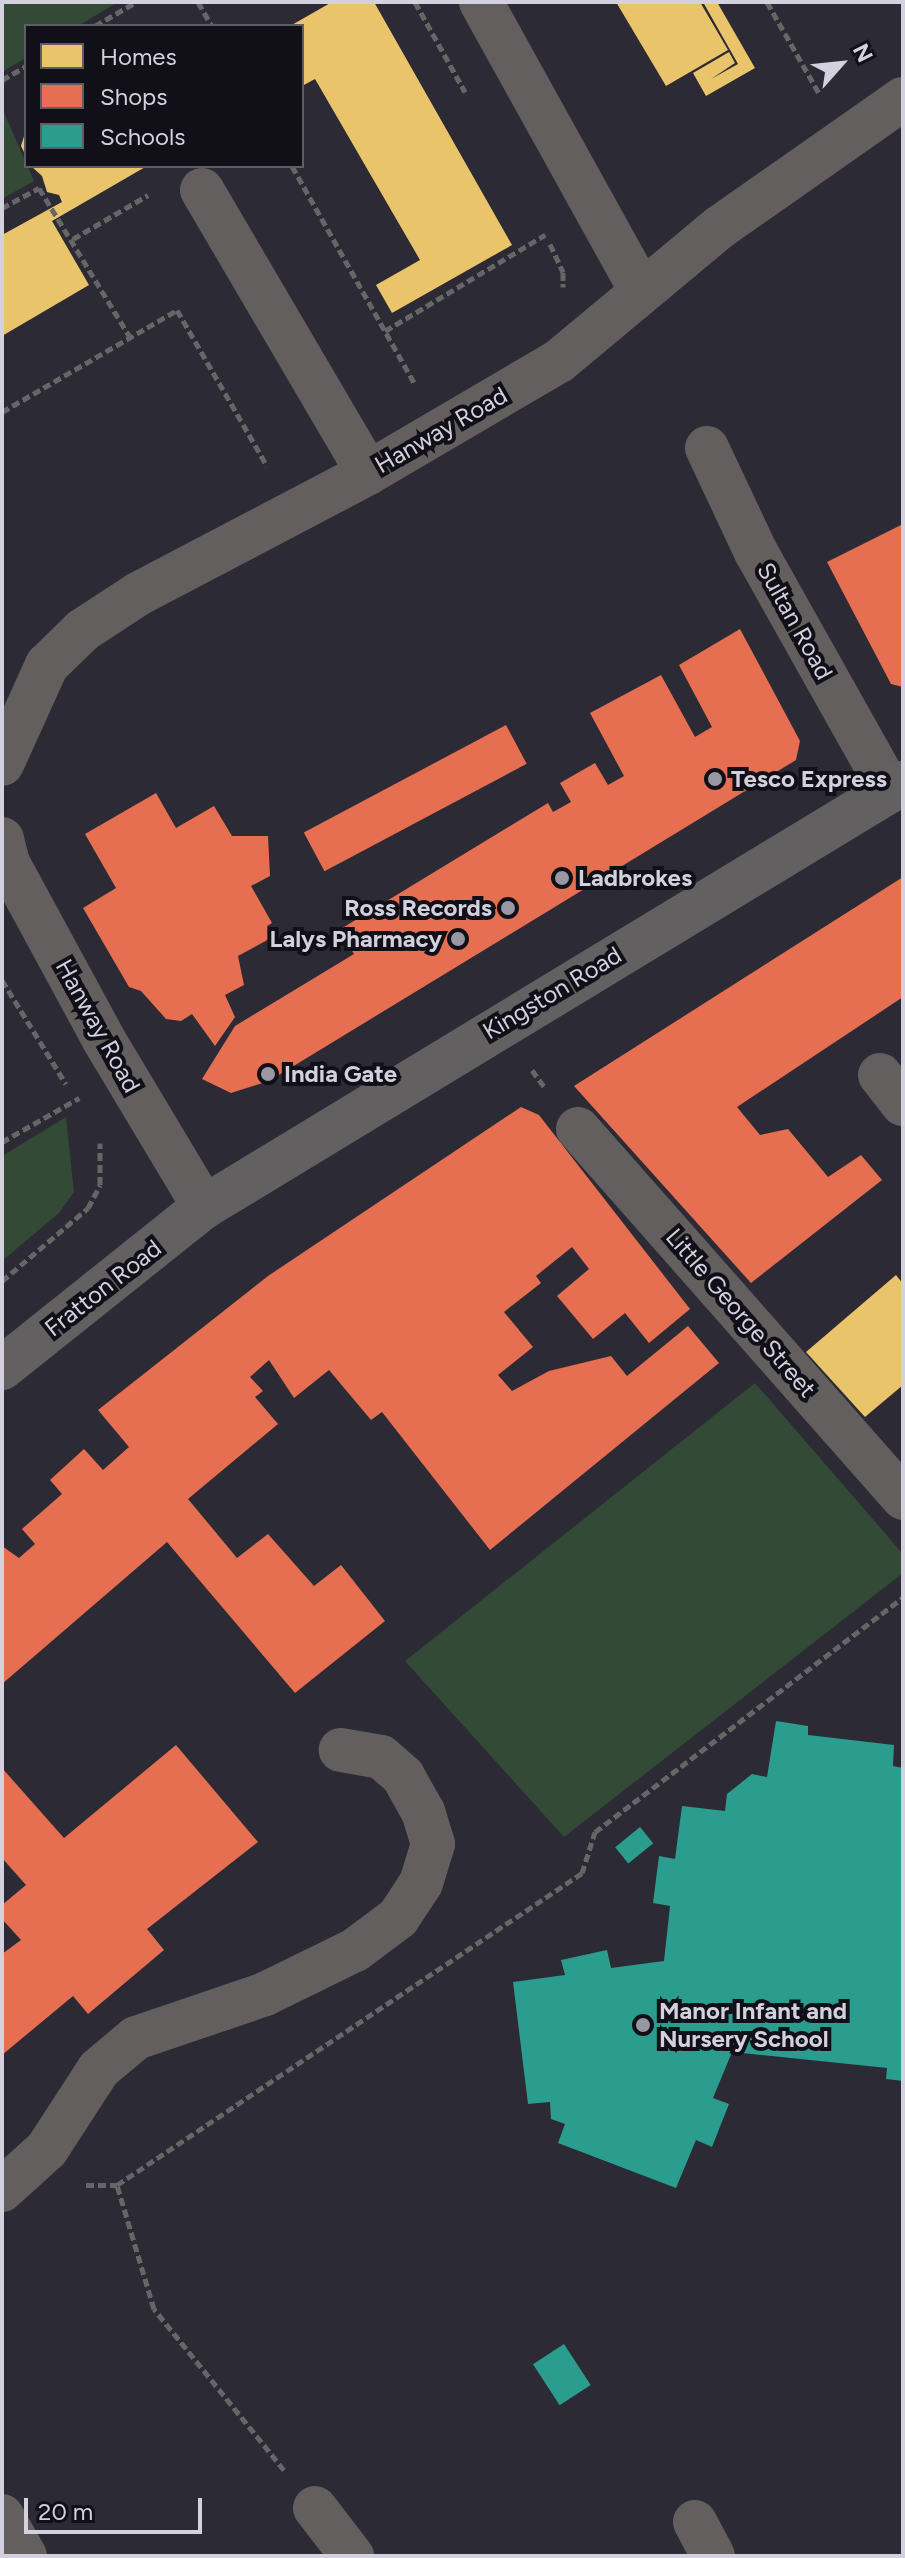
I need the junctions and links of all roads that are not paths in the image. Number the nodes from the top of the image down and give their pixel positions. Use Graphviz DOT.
graph roads {
  1 [pos="481,2"];
  2 [pos="903,99"];
  3 [pos="181,189"];
  4 [pos="640,289"];
  5 [pos="707,448"];
  6 [pos="368,473"];
  7 [pos="2,764"];
  8 [pos="897,787"];
  9 [pos="2,839"];
  10 [pos="578,1129"];
  11 [pos="204,1207"];
  12 [pos="2,1368"];
  13 [pos="903,1498"];
  14 [pos="341,1750"];
  15 [pos="2,2190"];
  16 [pos="315,2508"];
  17 [pos="2,2516"];
  18 [pos="25,2556"];
  19 [pos="352,2556"];
  1 -- 4 [label="street"];
  2 -- 4 [label="street, Hanway Road"];
  3 -- 6 [label="street"];
  4 -- 6 [label="street, Hanway Road"];
  5 -- 8 [label="street, Sultan Road"];
  6 -- 7 [label="street, Hanway Road"];
  8 -- 11 [label="main road, Kingston Road"];
  9 -- 11 [label="street, Hanway Road"];
  10 -- 13 [label="street, Little George Street"];
  11 -- 12 [label="main road, Fratton Road"];
  14 -- 15 [label="street"];
  16 -- 19 [label="street"];
  17 -- 18 [label="street"];
}
